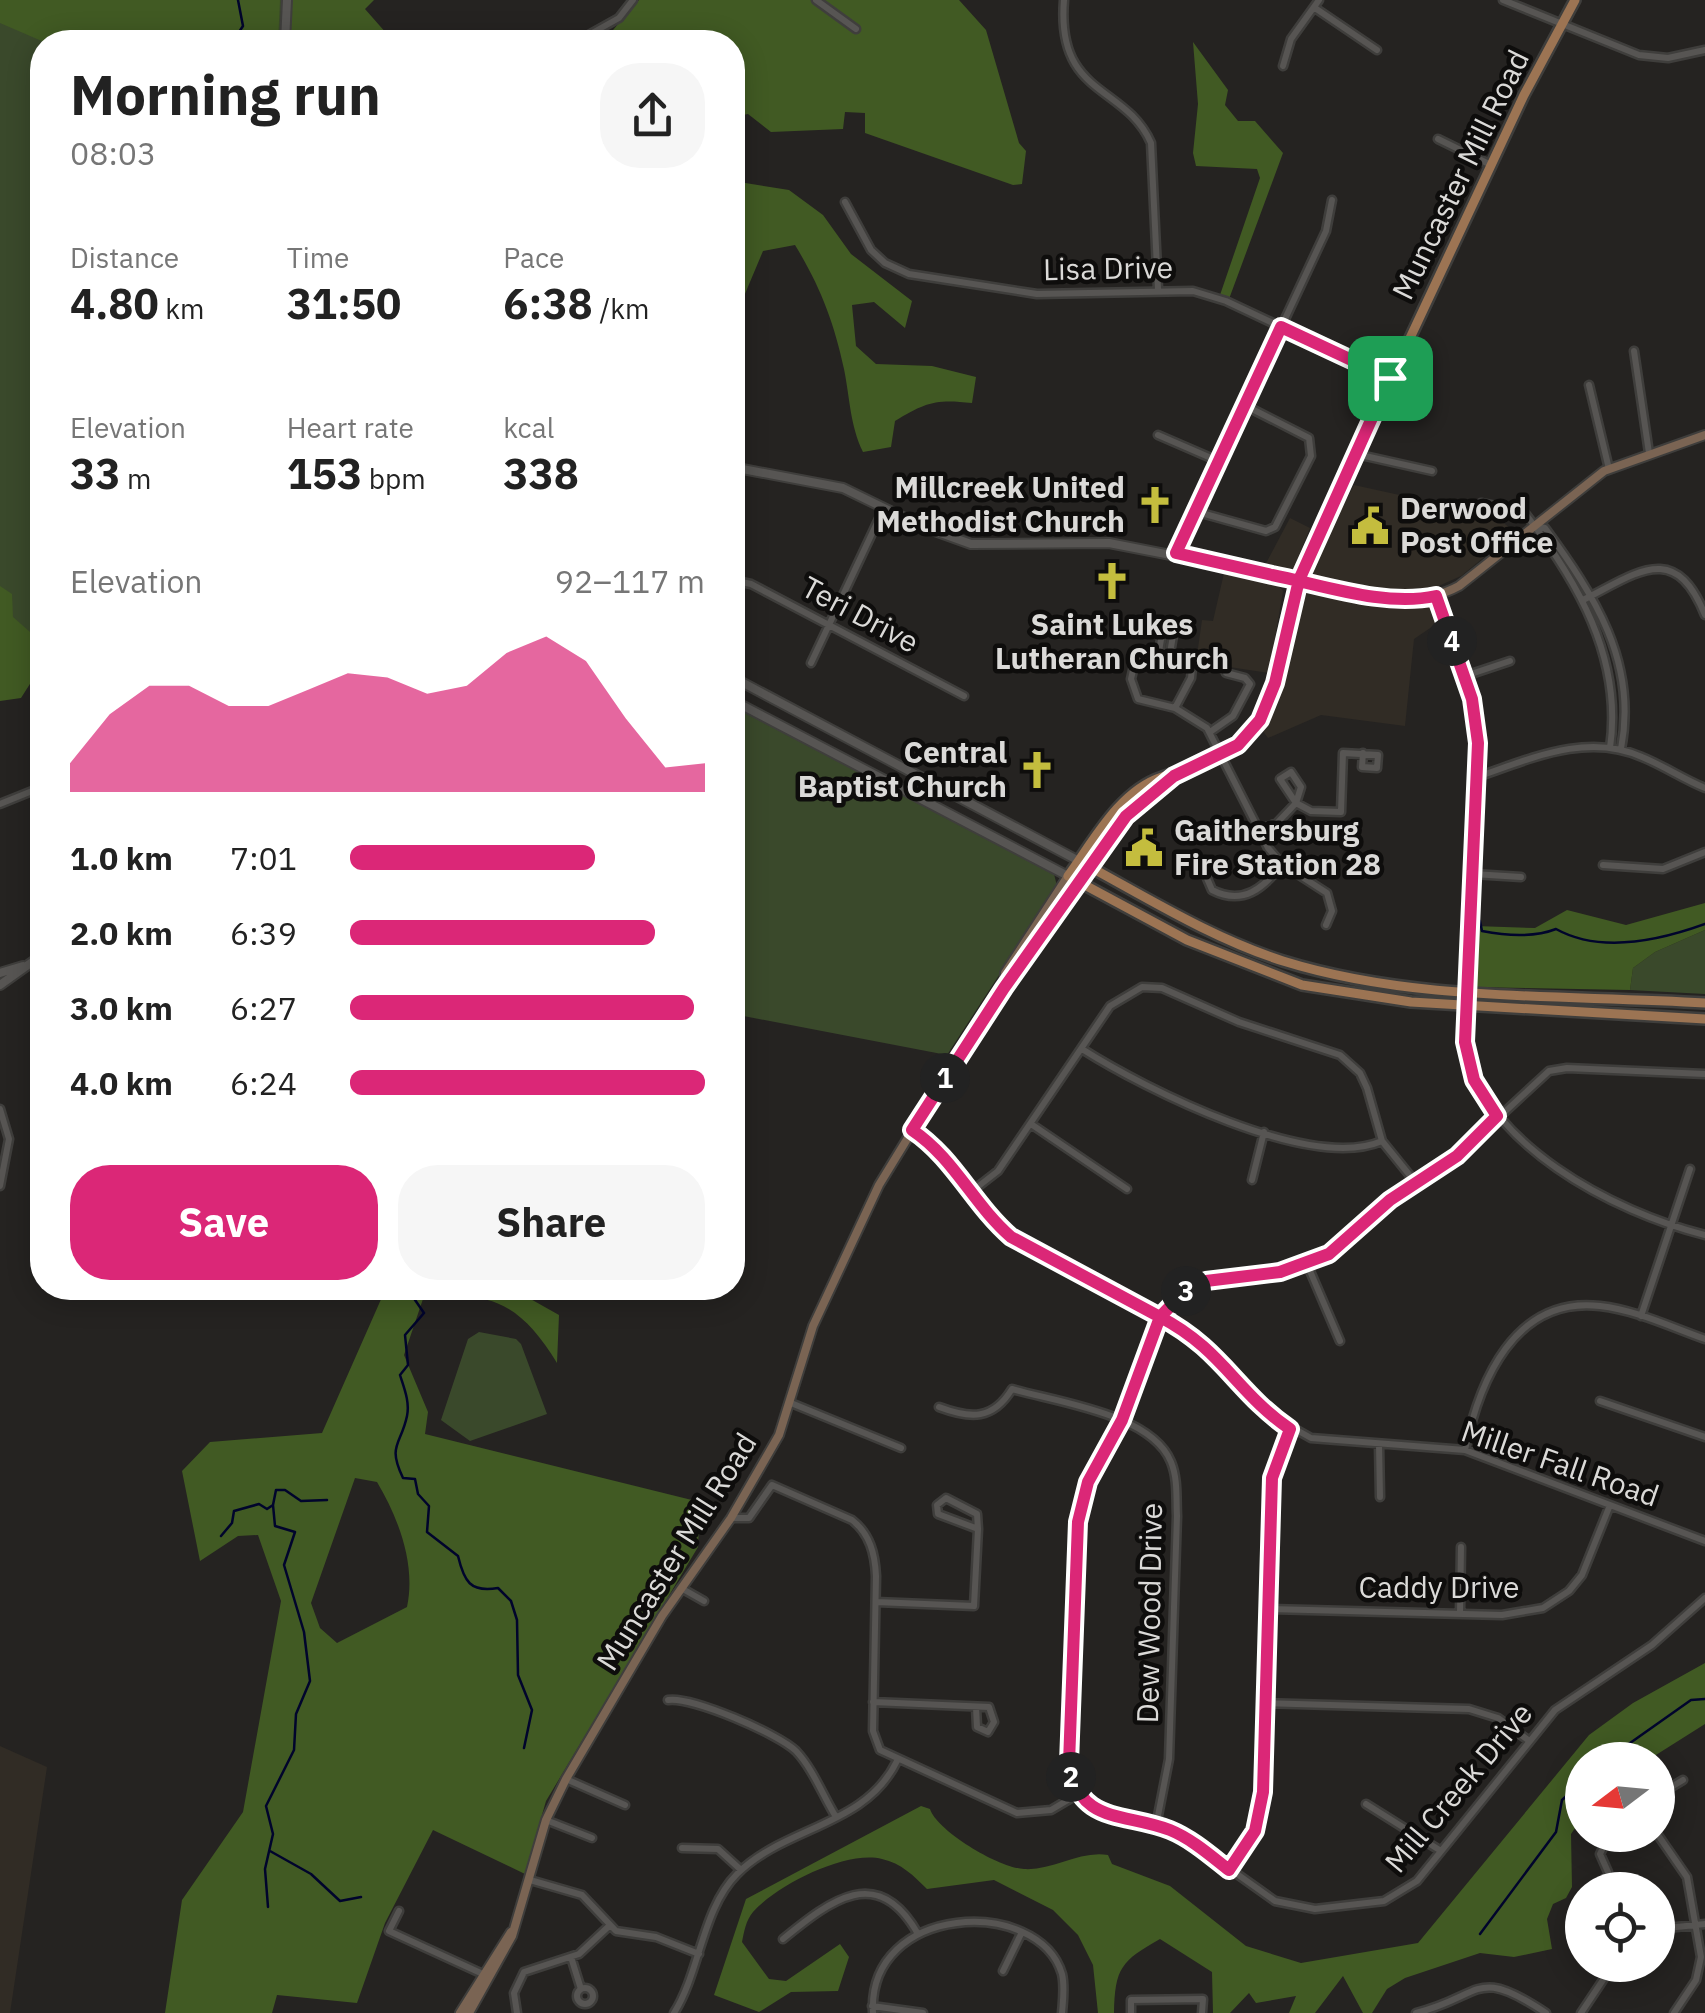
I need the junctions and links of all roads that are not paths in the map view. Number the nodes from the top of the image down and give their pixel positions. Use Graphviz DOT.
graph roads {
  1 [pos="288,0"];
  2 [pos="632,0"];
  3 [pos="816,0"];
  4 [pos="1064,0"];
  5 [pos="1503,0"];
  6 [pos="1574,0"];
  7 [pos="1318,4"];
  8 [pos="1565,24"];
  9 [pos="856,29"];
  10 [pos="286,30"];
  11 [pos="598,30"];
  12 [pos="1377,50"];
  13 [pos="1705,50"];
  14 [pos="1283,66"];
  15 [pos="1438,139"];
  16 [pos="1491,165"];
  17 [pos="1332,200"];
  18 [pos="845,202"];
  19 [pos="1158,289"];
  20 [pos="1281,327"];
  21 [pos="1634,351"];
  22 [pos="1390,378"];
  23 [pos="1589,385"];
  24 [pos="1244,405"];
  25 [pos="1158,435"];
  26 [pos="1705,435"];
  27 [pos="1649,453"];
  28 [pos="1356,454"];
  29 [pos="1218,460"];
  30 [pos="745,469"];
  31 [pos="1608,469"];
  32 [pos="1432,471"];
  33 [pos="1481,502"];
  34 [pos="884,508"];
  35 [pos="1194,512"];
  36 [pos="1534,526"];
  37 [pos="1176,553"];
  38 [pos="1299,580"];
  39 [pos="745,583"];
  40 [pos="1593,595"];
  41 [pos="1436,596"];
  42 [pos="1583,600"];
  43 [pos="1705,615"];
  44 [pos="830,625"];
  45 [pos="1158,658"];
  46 [pos="1169,660"];
  47 [pos="1510,661"];
  48 [pos="810,663"];
  49 [pos="1226,673"];
  50 [pos="1464,676"];
  51 [pos="745,684"];
  52 [pos="964,696"];
  53 [pos="745,707"];
  54 [pos="1175,708"];
  55 [pos="1210,732"];
  56 [pos="1610,748"];
  57 [pos="1620,749"];
  58 [pos="1363,754"];
  59 [pos="1222,755"];
  60 [pos="1174,776"];
  61 [pos="1477,777"];
  62 [pos="1705,788"];
  63 [pos="30,792"];
  64 [pos="1296,803"];
  65 [pos="0,804"];
  66 [pos="1259,830"];
  67 [pos="1705,852"];
  68 [pos="1079,861"];
  69 [pos="1282,864"];
  70 [pos="1603,865"];
  71 [pos="1090,867"];
  72 [pos="1203,869"];
  73 [pos="1473,874"];
  74 [pos="1073,878"];
  75 [pos="1521,878"];
  76 [pos="1326,925"];
  77 [pos="30,962"];
  78 [pos="23,966"];
  79 [pos="0,973"];
  80 [pos="0,985"];
  81 [pos="1468,991"];
  82 [pos="1705,1003"];
  83 [pos="1466,1005"];
  84 [pos="1705,1019"];
  85 [pos="1082,1049"];
  86 [pos="1705,1074"];
  87 [pos="0,1110"];
  88 [pos="1497,1116"];
  89 [pos="1031,1124"];
  90 [pos="912,1130"];
  91 [pos="1264,1132"];
  92 [pos="1382,1141"];
  93 [pos="1690,1168"];
  94 [pos="1252,1180"];
  95 [pos="1416,1184"];
  96 [pos="0,1186"];
  97 [pos="1127,1189"];
  98 [pos="971,1192"];
  99 [pos="1670,1226"];
  100 [pos="1705,1236"];
  101 [pos="1307,1264"];
  102 [pos="1640,1316"];
  103 [pos="1160,1317"];
  104 [pos="1705,1339"];
  105 [pos="1340,1340"];
  106 [pos="1600,1400"];
  107 [pos="791,1402"];
  108 [pos="939,1406"];
  109 [pos="1122,1420"];
  110 [pos="1290,1429"];
  111 [pos="1705,1437"];
  112 [pos="1379,1444"];
  113 [pos="901,1448"];
  114 [pos="1465,1450"];
  115 [pos="1380,1496"];
  116 [pos="1610,1505"];
  117 [pos="731,1518"];
  118 [pos="978,1529"];
  119 [pos="1705,1541"];
  120 [pos="1461,1547"];
  121 [pos="681,1588"];
  122 [pos="1705,1598"];
  123 [pos="704,1602"];
  124 [pos="876,1602"];
  125 [pos="1268,1609"];
  126 [pos="1460,1614"];
  127 [pos="668,1700"];
  128 [pos="873,1702"];
  129 [pos="1265,1703"];
  130 [pos="976,1706"];
  131 [pos="1528,1740"];
  132 [pos="897,1761"];
  133 [pos="566,1779"];
  134 [pos="1682,1780"];
  135 [pos="1675,1784"];
  136 [pos="1078,1794"];
  137 [pos="625,1804"];
  138 [pos="1366,1804"];
  139 [pos="836,1818"];
  140 [pos="546,1820"];
  141 [pos="1156,1826"];
  142 [pos="592,1838"];
  143 [pos="682,1848"];
  144 [pos="1441,1851"];
  145 [pos="1601,1852"];
  146 [pos="1670,1852"];
  147 [pos="741,1870"];
  148 [pos="1229,1870"];
  149 [pos="1608,1872"];
  150 [pos="530,1880"];
  151 [pos="398,1910"];
  152 [pos="1701,1925"];
  153 [pos="609,1926"];
  154 [pos="1675,1927"];
  155 [pos="511,1932"];
  156 [pos="918,1934"];
  157 [pos="1021,1934"];
  158 [pos="784,1938"];
  159 [pos="699,1954"];
  160 [pos="571,1957"];
  161 [pos="1003,1970"];
  162 [pos="485,1976"];
  163 [pos="1602,1982"];
  164 [pos="582,1989"];
  165 [pos="1443,2003"];
  166 [pos="872,2010"];
  167 [pos="460,2013"];
  168 [pos="470,2013"];
  169 [pos="517,2013"];
  170 [pos="674,2013"];
  171 [pos="923,2013"];
  172 [pos="1062,2013"];
  173 [pos="1130,2013"];
  174 [pos="1202,2013"];
  175 [pos="1416,2013"];
  176 [pos="1449,2013"];
  177 [pos="1546,2013"];
  178 [pos="1581,2013"];
  179 [pos="1674,2013"];
  1 -- 10 [label="street"];
  2 -- 11 [label="street"];
  3 -- 9 [label="street"];
  4 -- 19 [label="street"];
  5 -- 8 [label="street"];
  6 -- 8 [label="main road, Muncaster Mill Road"];
  7 -- 12 [label="street"];
  7 -- 14 [label="street"];
  8 -- 13 [label="street"];
  8 -- 16 [label="main road, Muncaster Mill Road"];
  15 -- 16 [label="street"];
  16 -- 22 [label="main road, Muncaster Mill Road"];
  17 -- 20 [label="street"];
  18 -- 19 [label="street, Lisa Drive"];
  19 -- 20 [label="street, Lisa Drive"];
  20 -- 22 [label="street, Lisa Drive"];
  20 -- 24 [label="street"];
  21 -- 27 [label="street"];
  22 -- 28 [label="main road, Muncaster Mill Road"];
  23 -- 31 [label="street"];
  24 -- 29 [label="street"];
  24 -- 35 [label="street"];
  25 -- 29 [label="street"];
  26 -- 27 [label="main road"];
  27 -- 31 [label="main road"];
  28 -- 32 [label="street"];
  28 -- 38 [label="main road, Muncaster Mill Road"];
  29 -- 35 [label="street"];
  30 -- 34 [label="street"];
  31 -- 36 [label="main road"];
  33 -- 36 [label="street"];
  34 -- 37 [label="street"];
  34 -- 44 [label="street"];
  35 -- 37 [label="street"];
  36 -- 40 [label="street"];
  36 -- 41 [label="main road"];
  36 -- 42 [label="street"];
  37 -- 38 [label="street"];
  38 -- 41 [label="main road"];
  38 -- 59 [label="main road, Muncaster Mill Road"];
  39 -- 44 [label="street, Teri Drive"];
  40 -- 42 [label="street"];
  40 -- 43 [label="street"];
  40 -- 57 [label="street"];
  41 -- 50 [label="street"];
  42 -- 56 [label="street"];
  44 -- 48 [label="street"];
  44 -- 52 [label="street, Teri Drive"];
  45 -- 46 [label="street"];
  45 -- 46 [label="street"];
  45 -- 54 [label="street"];
  46 -- 54 [label="street"];
  47 -- 50 [label="street"];
  49 -- 55 [label="street"];
  50 -- 61 [label="street"];
  51 -- 68 [label="street"];
  53 -- 74 [label="street"];
  54 -- 55 [label="street"];
  55 -- 59 [label="street"];
  56 -- 57 [label="street"];
  56 -- 61 [label="street"];
  57 -- 62 [label="street"];
  58 -- 64 [label="street"];
  59 -- 60 [label="main road, Muncaster Mill Road"];
  59 -- 66 [label="street"];
  60 -- 68 [label="main road, Muncaster Mill Road"];
  60 -- 71 [label="main road, Muncaster Mill Road"];
  61 -- 73 [label="street"];
  63 -- 65 [label="street"];
  64 -- 64 [label="street"];
  64 -- 66 [label="street"];
  66 -- 69 [label="street"];
  67 -- 70 [label="street"];
  68 -- 71 [label="main road"];
  68 -- 74 [label="main road, Muncaster Mill Road"];
  69 -- 72 [label="street"];
  69 -- 76 [label="street"];
  71 -- 74 [label="main road, Muncaster Mill Road"];
  71 -- 81 [label="main road"];
  73 -- 75 [label="street"];
  73 -- 81 [label="street"];
  74 -- 83 [label="main road"];
  74 -- 90 [label="main road, Muncaster Mill Road"];
  77 -- 78 [label="street"];
  78 -- 79 [label="street"];
  78 -- 80 [label="street"];
  81 -- 82 [label="main road"];
  81 -- 83 [label="street"];
  83 -- 84 [label="main road"];
  83 -- 88 [label="street"];
  85 -- 89 [label="street"];
  85 -- 91 [label="street"];
  85 -- 92 [label="street"];
  86 -- 88 [label="street"];
  87 -- 96 [label="street"];
  88 -- 95 [label="street"];
  88 -- 99 [label="street"];
  89 -- 97 [label="street"];
  89 -- 98 [label="street"];
  90 -- 98 [label="street, Miller Fall Road"];
  90 -- 107 [label="main road, Muncaster Mill Road"];
  91 -- 92 [label="street"];
  91 -- 94 [label="street"];
  92 -- 95 [label="street"];
  93 -- 99 [label="street"];
  95 -- 101 [label="street"];
  98 -- 103 [label="street, Miller Fall Road"];
  99 -- 100 [label="street"];
  99 -- 102 [label="street"];
  101 -- 103 [label="street"];
  101 -- 105 [label="street"];
  102 -- 104 [label="street"];
  102 -- 114 [label="street"];
  103 -- 109 [label="street"];
  103 -- 110 [label="street, Miller Fall Road"];
  106 -- 111 [label="street"];
  107 -- 113 [label="street"];
  107 -- 117 [label="main road, Muncaster Mill Road"];
  108 -- 109 [label="street, Dew Wood Drive"];
  109 -- 136 [label="street"];
  109 -- 141 [label="street, Dew Wood Drive"];
  110 -- 112 [label="street, Miller Fall Road"];
  110 -- 125 [label="street"];
  112 -- 114 [label="street, Miller Fall Road"];
  112 -- 115 [label="street"];
  114 -- 116 [label="street, Miller Fall Road"];
  116 -- 119 [label="street, Miller Fall Road"];
  116 -- 126 [label="street, Caddy Drive"];
  117 -- 121 [label="main road, Muncaster Mill Road"];
  117 -- 124 [label="street"];
  118 -- 118 [label="street"];
  118 -- 124 [label="street"];
  120 -- 126 [label="street"];
  121 -- 123 [label="street"];
  121 -- 133 [label="main road, Muncaster Mill Road"];
  122 -- 131 [label="street, Mill Creek Drive"];
  124 -- 128 [label="street"];
  125 -- 126 [label="street, Caddy Drive"];
  125 -- 129 [label="street"];
  127 -- 139 [label="street"];
  128 -- 130 [label="street"];
  128 -- 132 [label="street"];
  129 -- 131 [label="street"];
  129 -- 148 [label="street"];
  131 -- 144 [label="street, Mill Creek Drive"];
  132 -- 136 [label="street"];
  132 -- 139 [label="street"];
  133 -- 137 [label="street"];
  133 -- 140 [label="main road, Muncaster Mill Road"];
  134 -- 135 [label="street"];
  136 -- 141 [label="street, Mill Creek Drive"];
  138 -- 144 [label="street"];
  139 -- 147 [label="street"];
  140 -- 142 [label="street"];
  140 -- 150 [label="main road, Muncaster Mill Road"];
  141 -- 148 [label="street, Mill Creek Drive"];
  143 -- 147 [label="street"];
  144 -- 148 [label="street, Mill Creek Drive"];
  145 -- 149 [label="street"];
  146 -- 152 [label="street"];
  147 -- 159 [label="street"];
  150 -- 153 [label="street"];
  150 -- 155 [label="main road, Muncaster Mill Road"];
  151 -- 162 [label="street"];
  152 -- 154 [label="street"];
  152 -- 179 [label="street"];
  153 -- 159 [label="street"];
  153 -- 160 [label="street"];
  155 -- 162 [label="main road, Muncaster Mill Road"];
  155 -- 168 [label="main road, Muncaster Mill Road"];
  156 -- 157 [label="street"];
  156 -- 158 [label="street"];
  156 -- 166 [label="street"];
  157 -- 161 [label="street"];
  157 -- 172 [label="street"];
  159 -- 170 [label="street"];
  160 -- 164 [label="street"];
  160 -- 169 [label="street"];
  162 -- 167 [label="main road, Muncaster Mill Road"];
  163 -- 178 [label="street"];
  165 -- 175 [label="street"];
  165 -- 176 [label="street"];
  165 -- 177 [label="street"];
  166 -- 171 [label="street"];
  173 -- 174 [label="street"];
}
